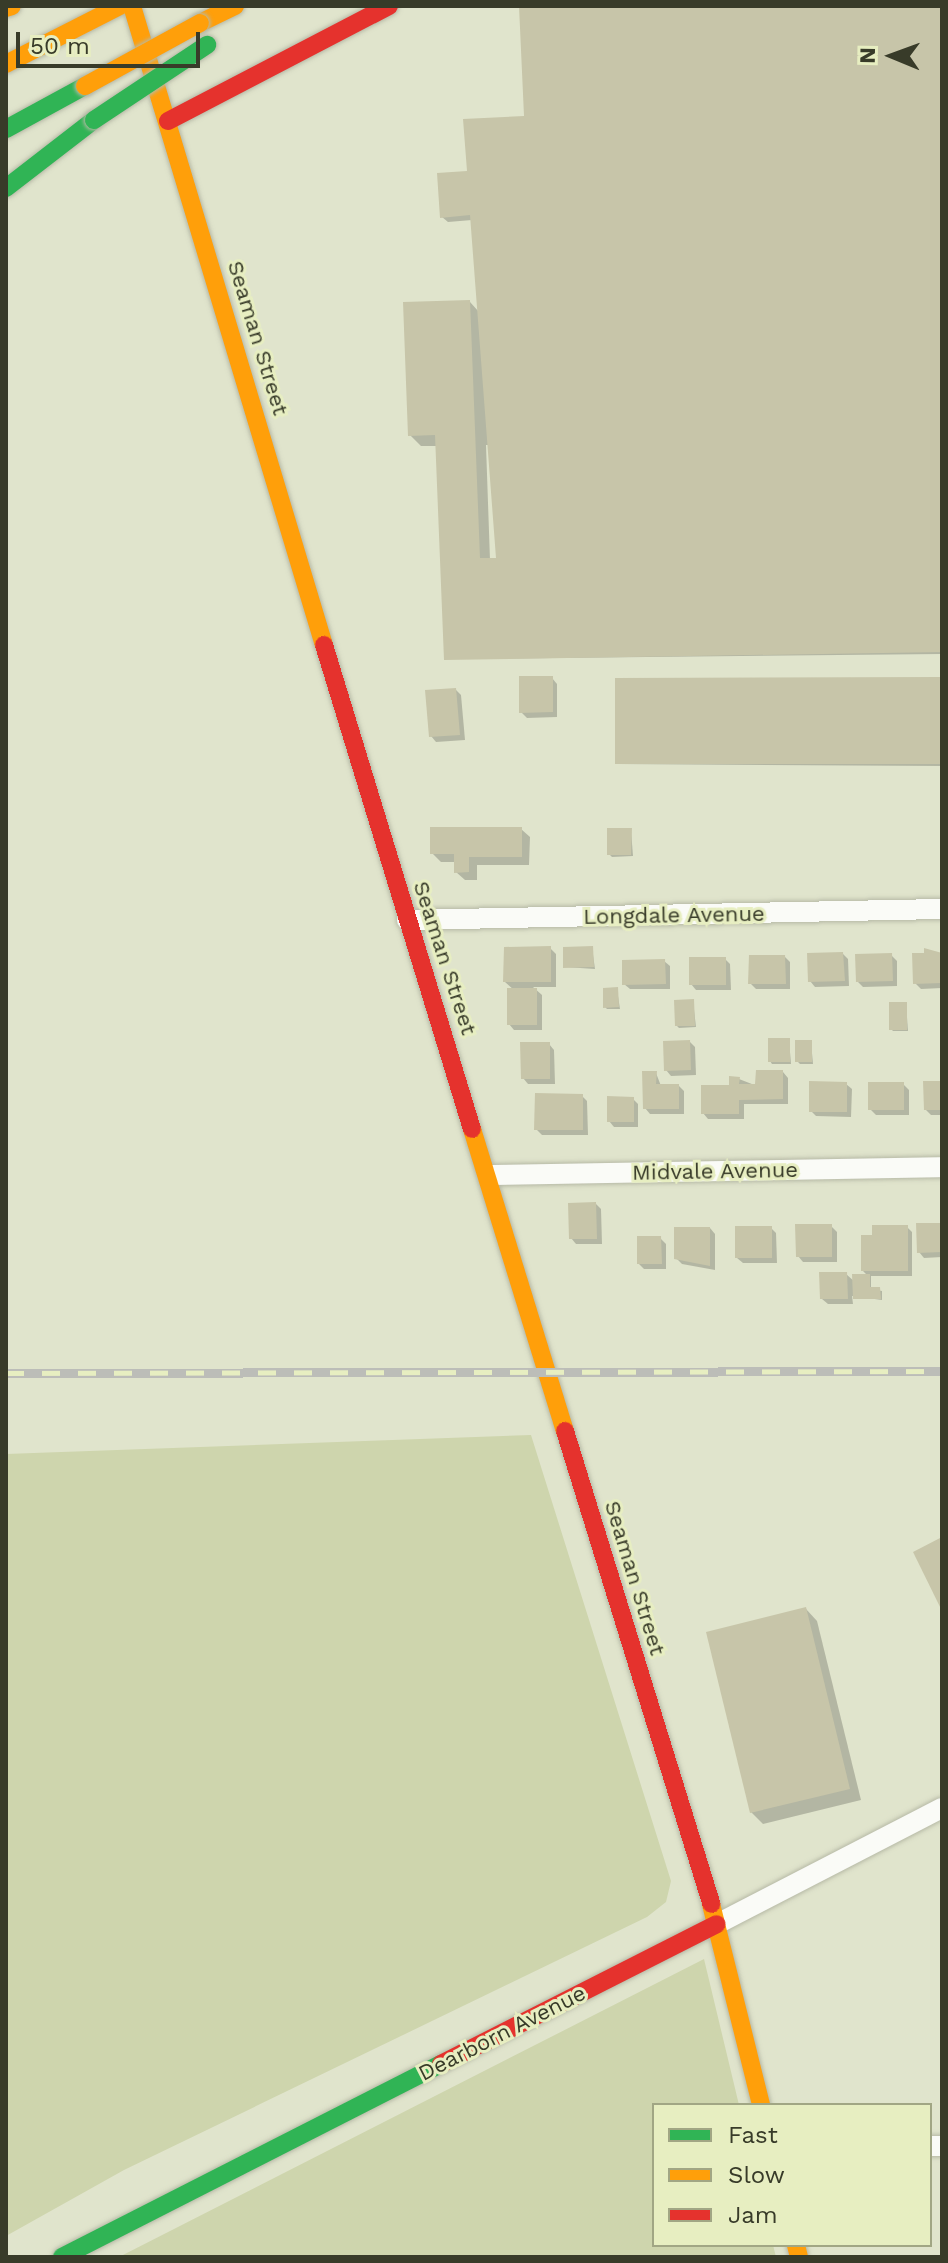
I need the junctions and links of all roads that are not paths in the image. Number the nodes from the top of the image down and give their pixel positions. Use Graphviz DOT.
graph roads {
  1 [pos="12,6"];
  2 [pos="120,6"];
  3 [pos="132,6"];
  4 [pos="389,6"];
  5 [pos="6,8"];
  6 [pos="227,10"];
  7 [pos="6,64"];
  8 [pos="168,121"];
  9 [pos="6,129"];
  10 [pos="6,188"];
  11 [pos="942,909"];
  12 [pos="407,920"];
  13 [pos="942,1167"];
  14 [pos="489,1175"];
  15 [pos="942,1808"];
  16 [pos="717,1924"];
  17 [pos="761,2103"];
  18 [pos="62,2257"];
  1 -- 5 [label="main road"];
  2 -- 7 [label="main road"];
  3 -- 8 [label="main road, Seaman Street"];
  4 -- 8 [label="main road"];
  6 -- 9 [label="main road, bridge"];
  6 -- 10 [label="main road, bridge"];
  8 -- 12 [label="main road, Seaman Street"];
  11 -- 12 [label="street, Longdale Avenue"];
  12 -- 14 [label="main road, Seaman Street"];
  13 -- 14 [label="street, Midvale Avenue"];
  14 -- 16 [label="main road, Seaman Street"];
  15 -- 16 [label="street, Dearborn Avenue"];
  16 -- 17 [label="main road, Seaman Street"];
  16 -- 18 [label="main road, Dearborn Avenue"];
}
